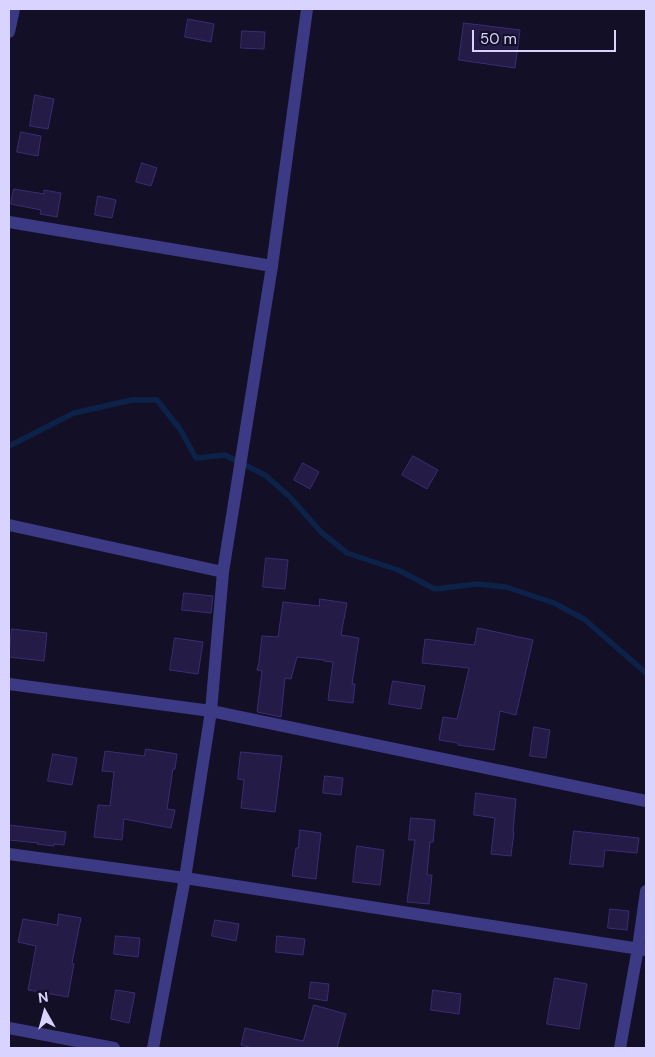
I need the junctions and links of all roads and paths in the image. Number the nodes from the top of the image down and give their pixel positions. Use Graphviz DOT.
graph roads {
  1 [pos="14,9"];
  2 [pos="307,9"];
  3 [pos="9,32"];
  4 [pos="9,222"];
  5 [pos="272,266"];
  6 [pos="9,526"];
  7 [pos="223,572"];
  8 [pos="9,684"];
  9 [pos="211,711"];
  10 [pos="646,801"];
  11 [pos="9,854"];
  12 [pos="185,878"];
  13 [pos="646,891"];
  14 [pos="642,949"];
  15 [pos="9,1028"];
  16 [pos="114,1048"];
  17 [pos="153,1048"];
  18 [pos="620,1048"];
  1 -- 3 [label="street"];
  2 -- 5 [label="street"];
  4 -- 5 [label="street"];
  5 -- 7 [label="street"];
  6 -- 7 [label="street"];
  7 -- 9 [label="street"];
  8 -- 9 [label="street"];
  9 -- 10 [label="street"];
  9 -- 12 [label="street"];
  11 -- 12 [label="street"];
  12 -- 14 [label="street"];
  12 -- 17 [label="street"];
  13 -- 14 [label="street"];
  14 -- 18 [label="street"];
  15 -- 16 [label="street"];
}
